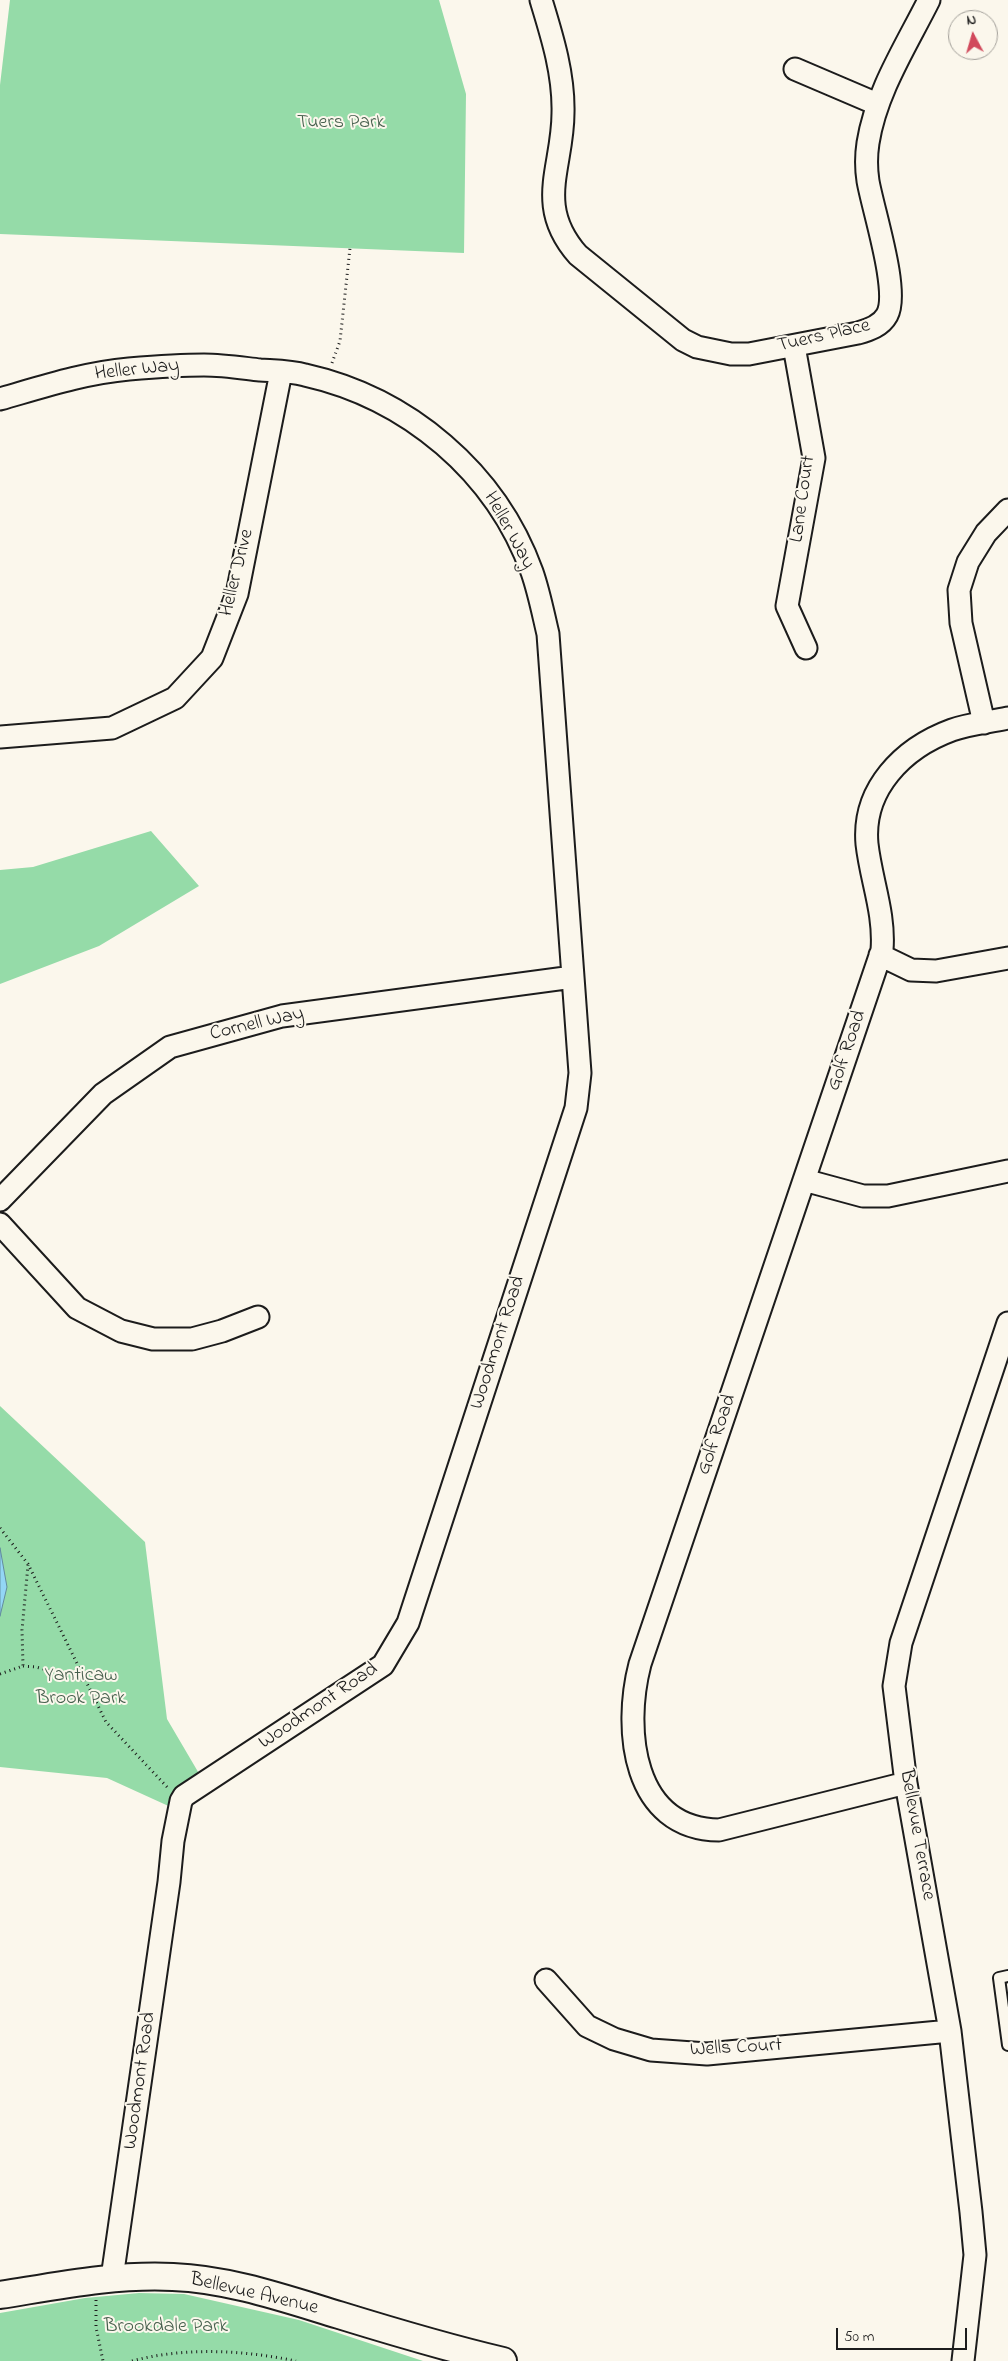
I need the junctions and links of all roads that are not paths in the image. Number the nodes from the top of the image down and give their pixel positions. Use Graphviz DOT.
graph roads {
  1 [pos="542,0"];
  2 [pos="929,0"];
  3 [pos="796,69"];
  4 [pos="877,104"];
  5 [pos="794,346"];
  6 [pos="281,372"];
  7 [pos="0,399"];
  8 [pos="1008,510"];
  9 [pos="806,648"];
  10 [pos="1008,718"];
  11 [pos="984,723"];
  12 [pos="0,737"];
  13 [pos="880,955"];
  14 [pos="1008,958"];
  15 [pos="572,977"];
  16 [pos="1008,1171"];
  17 [pos="804,1180"];
  18 [pos="0,1200"];
  19 [pos="0,1224"];
  20 [pos="258,1317"];
  21 [pos="1008,1324"];
  22 [pos="906,1783"];
  23 [pos="1008,1976"];
  24 [pos="546,1980"];
  25 [pos="950,2031"];
  26 [pos="1008,2045"];
  27 [pos="104,2288"];
  28 [pos="0,2295"];
  29 [pos="503,2361"];
  30 [pos="963,2361"];
  1 -- 5 [label="street, Tuers Place"];
  2 -- 4 [label="street, Tuers Place"];
  3 -- 4 [label="street"];
  4 -- 5 [label="street, Tuers Place"];
  5 -- 9 [label="street, Lane Court"];
  6 -- 7 [label="street, Heller Way"];
  6 -- 12 [label="street, Heller Drive"];
  6 -- 15 [label="street, Heller Way"];
  8 -- 11 [label="street"];
  10 -- 11 [label="street, Golf Road"];
  11 -- 13 [label="street, Golf Road"];
  13 -- 14 [label="street"];
  13 -- 17 [label="street, Golf Road"];
  15 -- 18 [label="street, Cornell Way"];
  15 -- 27 [label="street, Woodmont Road"];
  16 -- 17 [label="street"];
  17 -- 22 [label="street, Golf Road"];
  19 -- 20 [label="street"];
  21 -- 22 [label="street, Bellevue Terrace"];
  22 -- 25 [label="street, Bellevue Terrace"];
  23 -- 26 [label="lane"];
  24 -- 25 [label="street, Wells Court"];
  25 -- 30 [label="street, Bellevue Terrace"];
  27 -- 28 [label="street, Bellevue Avenue"];
  27 -- 29 [label="street, Bellevue Avenue"];
}
